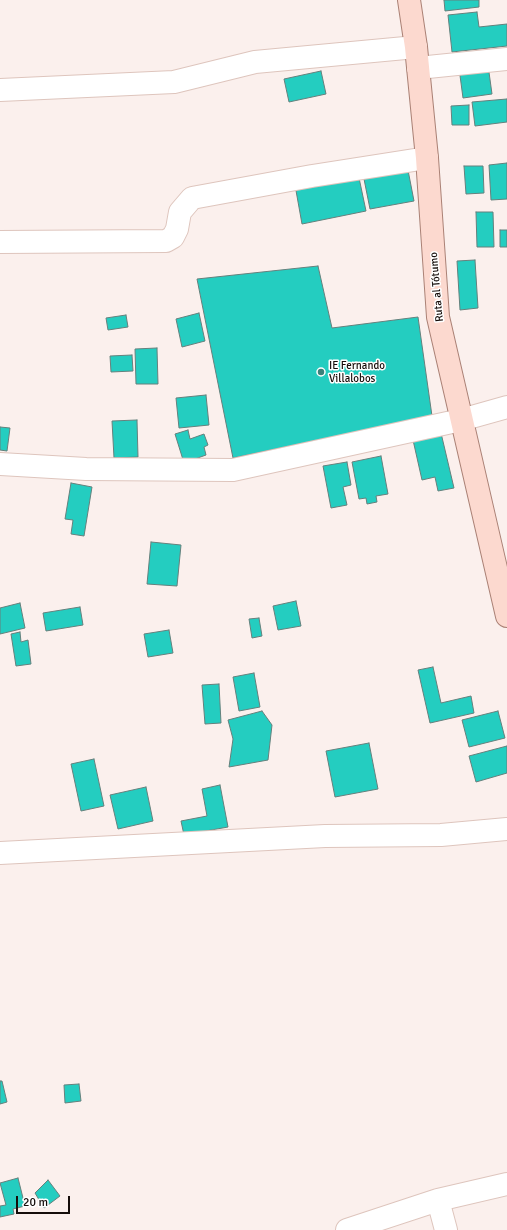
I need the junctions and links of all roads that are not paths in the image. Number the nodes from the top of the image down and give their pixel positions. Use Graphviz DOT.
graph roads {
  1 [pos="409,0"];
  2 [pos="416,47"];
  3 [pos="507,59"];
  4 [pos="418,68"];
  5 [pos="0,90"];
  6 [pos="427,158"];
  7 [pos="0,242"];
  8 [pos="507,407"];
  9 [pos="461,420"];
  10 [pos="0,464"];
  11 [pos="507,616"];
  12 [pos="507,829"];
  13 [pos="0,853"];
  14 [pos="507,1184"];
  15 [pos="438,1200"];
  16 [pos="346,1230"];
  17 [pos="446,1230"];
  1 -- 2 [label="main road, Ruta al Tótumo"];
  2 -- 4 [label="main road, Ruta al Tótumo"];
  2 -- 5 [label="street"];
  3 -- 4 [label="street"];
  4 -- 6 [label="main road, Ruta al Tótumo"];
  6 -- 7 [label="street"];
  6 -- 9 [label="main road, Ruta al Tótumo"];
  8 -- 9 [label="street"];
  9 -- 10 [label="street"];
  9 -- 11 [label="main road, Ruta al Tótumo"];
  12 -- 13 [label="street"];
  14 -- 15 [label="street"];
  15 -- 16 [label="street"];
  15 -- 17 [label="street"];
}
